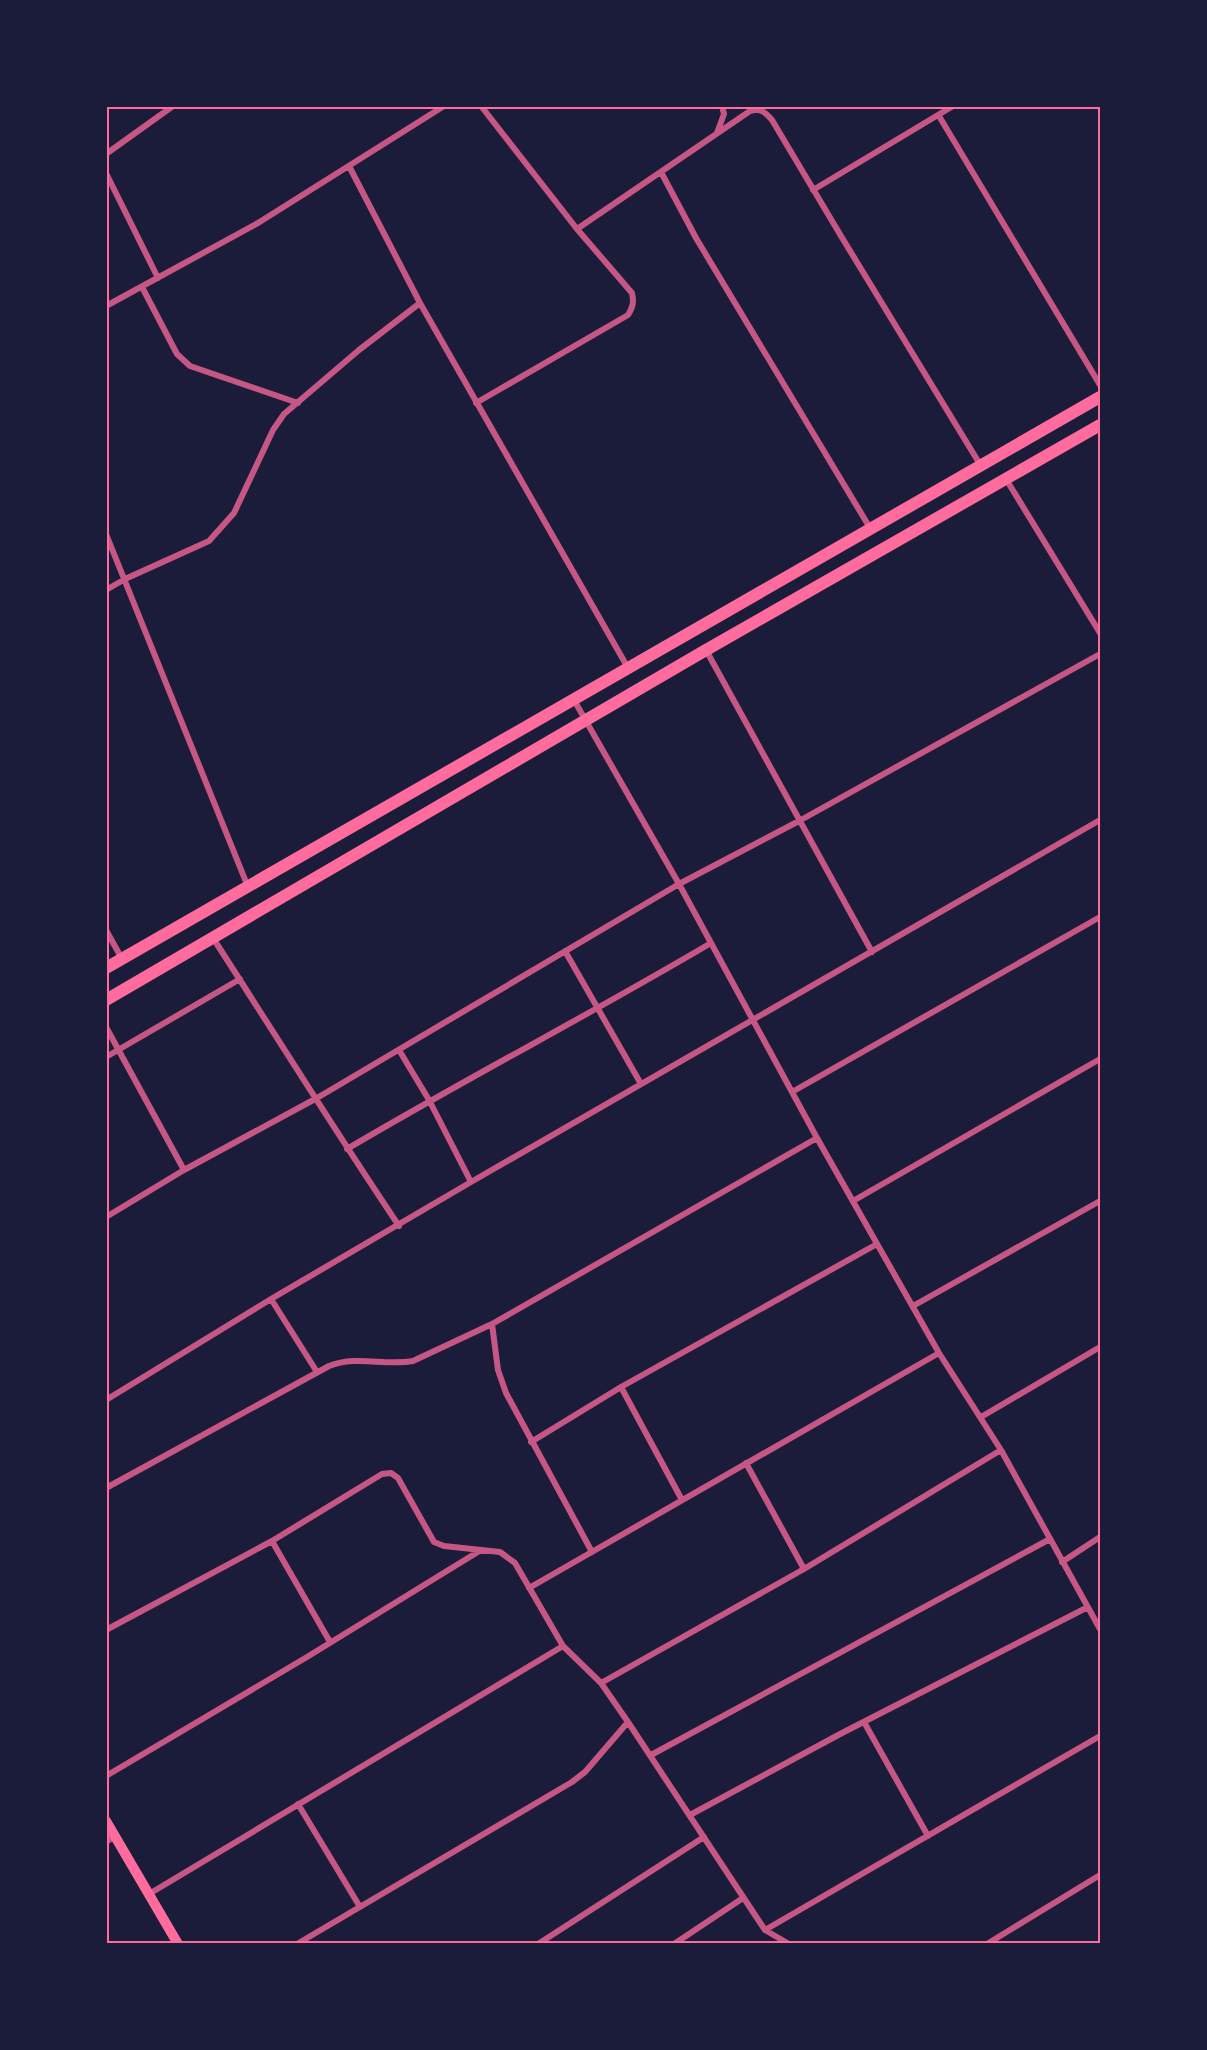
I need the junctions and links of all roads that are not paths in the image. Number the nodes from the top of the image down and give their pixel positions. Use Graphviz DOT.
graph roads {
  1 [pos="173,106"];
  2 [pos="444,106"];
  3 [pos="481,106"];
  4 [pos="722,106"];
  5 [pos="953,106"];
  6 [pos="165,109"];
  7 [pos="939,116"];
  8 [pos="717,133"];
  9 [pos="106,154"];
  10 [pos="349,166"];
  11 [pos="661,172"];
  12 [pos="106,173"];
  13 [pos="813,190"];
  14 [pos="577,229"];
  15 [pos="158,278"];
  16 [pos="142,287"];
  17 [pos="420,303"];
  18 [pos="106,306"];
  19 [pos="1101,385"];
  20 [pos="1101,397"];
  21 [pos="298,403"];
  22 [pos="476,403"];
  23 [pos="1101,425"];
  24 [pos="981,466"];
  25 [pos="1005,479"];
  26 [pos="870,528"];
  27 [pos="106,534"];
  28 [pos="125,579"];
  29 [pos="106,590"];
  30 [pos="1101,633"];
  31 [pos="706,650"];
  32 [pos="1101,654"];
  33 [pos="628,668"];
  34 [pos="574,700"];
  35 [pos="586,721"];
  36 [pos="1101,820"];
  37 [pos="799,821"];
  38 [pos="679,884"];
  39 [pos="248,888"];
  40 [pos="1101,917"];
  41 [pos="106,930"];
  42 [pos="213,938"];
  43 [pos="711,943"];
  44 [pos="565,951"];
  45 [pos="872,952"];
  46 [pos="122,959"];
  47 [pos="106,968"];
  48 [pos="240,979"];
  49 [pos="106,1000"];
  50 [pos="598,1007"];
  51 [pos="754,1020"];
  52 [pos="106,1027"];
  53 [pos="399,1050"];
  54 [pos="119,1051"];
  55 [pos="106,1057"];
  56 [pos="1101,1059"];
  57 [pos="642,1084"];
  58 [pos="792,1092"];
  59 [pos="317,1098"];
  60 [pos="429,1100"];
  61 [pos="817,1138"];
  62 [pos="347,1149"];
  63 [pos="184,1170"];
  64 [pos="471,1182"];
  65 [pos="853,1201"];
  66 [pos="1101,1201"];
  67 [pos="106,1217"];
  68 [pos="399,1226"];
  69 [pos="877,1244"];
  70 [pos="271,1299"];
  71 [pos="913,1306"];
  72 [pos="492,1324"];
  73 [pos="1101,1347"];
  74 [pos="939,1353"];
  75 [pos="317,1372"];
  76 [pos="621,1388"];
  77 [pos="106,1389"];
  78 [pos="109,1398"];
  79 [pos="981,1417"];
  80 [pos="531,1442"];
  81 [pos="1002,1450"];
  82 [pos="746,1463"];
  83 [pos="106,1488"];
  84 [pos="682,1500"];
  85 [pos="1101,1537"];
  86 [pos="1050,1539"];
  87 [pos="272,1541"];
  88 [pos="482,1550"];
  89 [pos="592,1552"];
  90 [pos="1062,1562"];
  91 [pos="804,1569"];
  92 [pos="529,1588"];
  93 [pos="1088,1607"];
  94 [pos="1101,1629"];
  95 [pos="106,1630"];
  96 [pos="330,1642"];
  97 [pos="563,1646"];
  98 [pos="601,1683"];
  99 [pos="628,1722"];
  100 [pos="864,1722"];
  101 [pos="1101,1736"];
  102 [pos="651,1755"];
  103 [pos="106,1776"];
  104 [pos="298,1804"];
  105 [pos="690,1815"];
  106 [pos="106,1821"];
  107 [pos="928,1836"];
  108 [pos="704,1837"];
  109 [pos="111,1839"];
  110 [pos="1101,1875"];
  111 [pos="149,1894"];
  112 [pos="743,1898"];
  113 [pos="360,1907"];
  114 [pos="765,1930"];
  115 [pos="178,1944"];
  116 [pos="297,1944"];
  117 [pos="538,1944"];
  118 [pos="674,1944"];
  119 [pos="789,1944"];
  120 [pos="987,1944"];
  1 -- 6 [label="street"];
  2 -- 10 [label="street"];
  3 -- 14 [label="street"];
  4 -- 8 [label="street"];
  5 -- 7 [label="street"];
  6 -- 9 [label="street"];
  7 -- 13 [label="street"];
  7 -- 19 [label="street"];
  8 -- 11 [label="street"];
  8 -- 13 [label="street"];
  10 -- 15 [label="street"];
  10 -- 17 [label="street"];
  11 -- 14 [label="street"];
  11 -- 26 [label="street"];
  12 -- 15 [label="street"];
  13 -- 24 [label="street"];
  14 -- 22 [label="street"];
  15 -- 16 [label="street"];
  16 -- 18 [label="street"];
  16 -- 21 [label="street"];
  17 -- 21 [label="street"];
  17 -- 22 [label="street"];
  20 -- 24 [label="highway"];
  21 -- 28 [label="street"];
  22 -- 33 [label="street"];
  23 -- 25 [label="highway"];
  24 -- 26 [label="highway"];
  25 -- 30 [label="street"];
  25 -- 31 [label="highway"];
  26 -- 33 [label="highway"];
  27 -- 28 [label="street"];
  28 -- 29 [label="street"];
  28 -- 39 [label="street"];
  31 -- 35 [label="highway"];
  31 -- 37 [label="street"];
  32 -- 37 [label="street"];
  33 -- 34 [label="highway"];
  34 -- 35 [label="street"];
  34 -- 39 [label="highway"];
  35 -- 38 [label="street"];
  35 -- 42 [label="highway"];
  36 -- 45 [label="street"];
  37 -- 38 [label="street"];
  37 -- 45 [label="street"];
  38 -- 43 [label="street"];
  38 -- 44 [label="street"];
  39 -- 46 [label="highway"];
  40 -- 58 [label="street"];
  41 -- 46 [label="street"];
  42 -- 48 [label="street"];
  42 -- 49 [label="highway"];
  43 -- 50 [label="street"];
  43 -- 51 [label="street"];
  44 -- 50 [label="street"];
  44 -- 53 [label="street"];
  45 -- 51 [label="street"];
  46 -- 47 [label="highway"];
  48 -- 54 [label="street"];
  48 -- 59 [label="street"];
  50 -- 57 [label="street"];
  50 -- 60 [label="street"];
  51 -- 57 [label="street"];
  51 -- 58 [label="street"];
  52 -- 54 [label="street"];
  53 -- 59 [label="street"];
  53 -- 60 [label="street"];
  54 -- 55 [label="street"];
  54 -- 63 [label="street"];
  56 -- 65 [label="street"];
  57 -- 64 [label="street"];
  58 -- 61 [label="street"];
  59 -- 62 [label="street"];
  59 -- 63 [label="street"];
  60 -- 62 [label="street"];
  60 -- 64 [label="street"];
  61 -- 65 [label="street"];
  61 -- 72 [label="street"];
  62 -- 68 [label="street"];
  63 -- 67 [label="street"];
  64 -- 68 [label="street"];
  65 -- 69 [label="street"];
  66 -- 71 [label="street"];
  68 -- 70 [label="street"];
  69 -- 71 [label="street"];
  69 -- 76 [label="street"];
  70 -- 75 [label="street"];
  70 -- 78 [label="street"];
  71 -- 74 [label="street"];
  72 -- 75 [label="street"];
  72 -- 80 [label="street"];
  73 -- 79 [label="street"];
  74 -- 79 [label="street"];
  74 -- 82 [label="street"];
  75 -- 83 [label="street"];
  76 -- 80 [label="street"];
  76 -- 84 [label="street"];
  77 -- 78 [label="street"];
  79 -- 81 [label="street"];
  80 -- 89 [label="street"];
  81 -- 86 [label="street"];
  81 -- 91 [label="street"];
  82 -- 84 [label="street"];
  82 -- 91 [label="street"];
  84 -- 89 [label="street"];
  85 -- 90 [label="street"];
  86 -- 90 [label="street"];
  86 -- 102 [label="street"];
  87 -- 88 [label="street"];
  87 -- 95 [label="street"];
  87 -- 96 [label="street"];
  88 -- 92 [label="street"];
  88 -- 96 [label="street"];
  89 -- 92 [label="street"];
  90 -- 93 [label="street"];
  91 -- 98 [label="street"];
  92 -- 97 [label="street"];
  93 -- 94 [label="street"];
  93 -- 100 [label="street"];
  96 -- 103 [label="street"];
  97 -- 98 [label="street"];
  97 -- 104 [label="street"];
  98 -- 99 [label="street"];
  99 -- 102 [label="street"];
  99 -- 113 [label="street"];
  100 -- 105 [label="street"];
  100 -- 107 [label="street"];
  101 -- 107 [label="street"];
  102 -- 105 [label="street"];
  104 -- 111 [label="street"];
  104 -- 113 [label="street"];
  105 -- 108 [label="street"];
  106 -- 109 [label="main road"];
  107 -- 114 [label="street"];
  108 -- 112 [label="street"];
  108 -- 117 [label="street"];
  109 -- 111 [label="main road"];
  110 -- 120 [label="street"];
  111 -- 115 [label="main road"];
  112 -- 114 [label="street"];
  112 -- 118 [label="street"];
  113 -- 116 [label="street"];
  114 -- 119 [label="street"];
}
